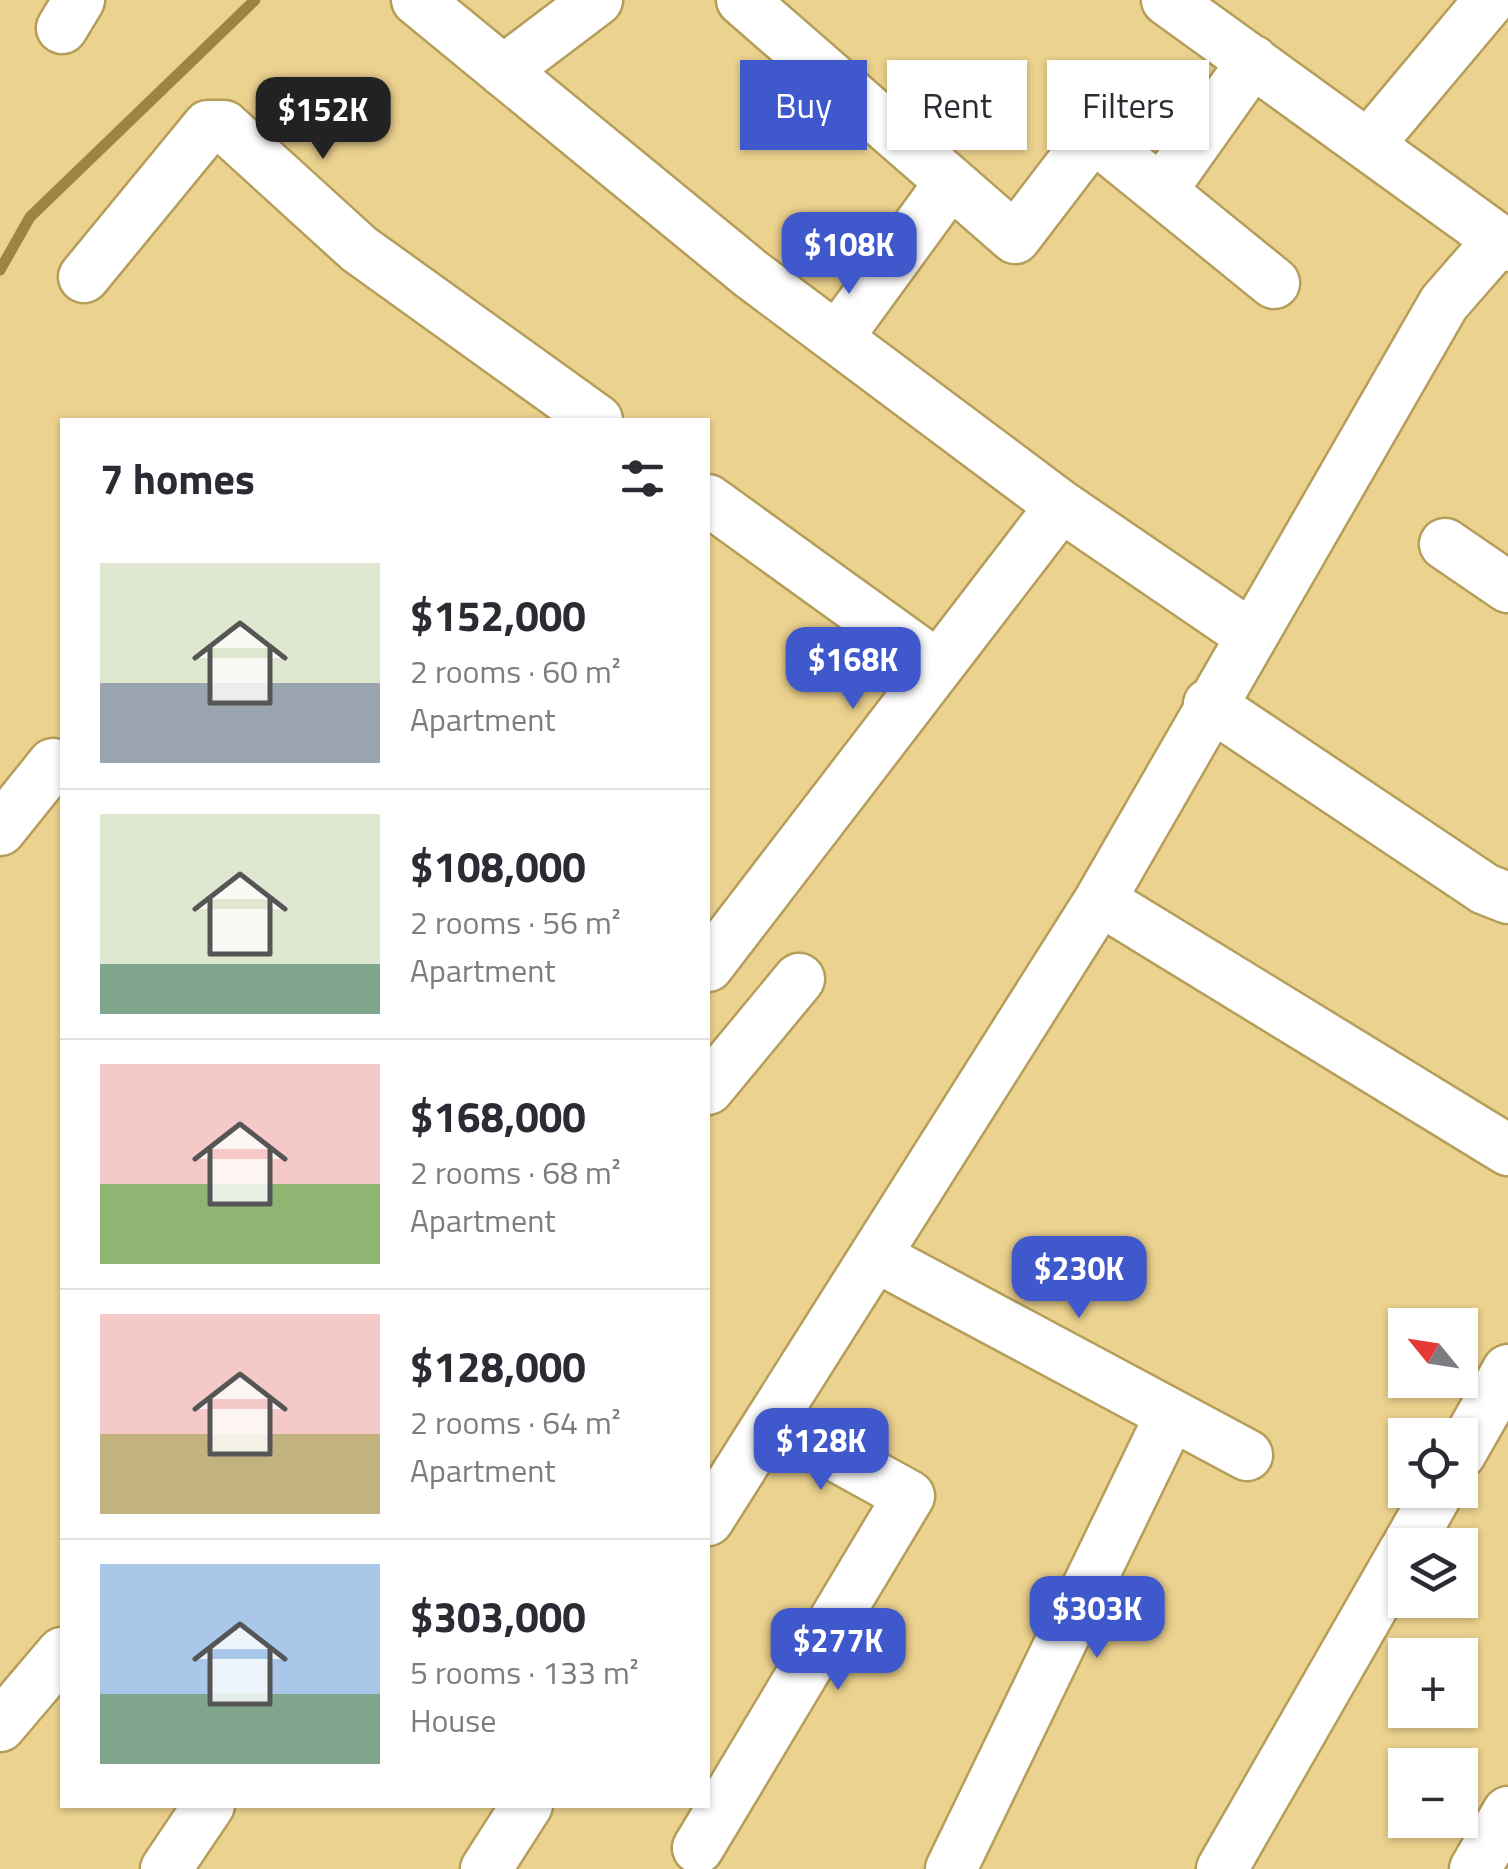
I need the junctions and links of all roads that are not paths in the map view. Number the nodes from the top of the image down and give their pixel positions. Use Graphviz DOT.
graph roads {
  1 [pos="417,0"];
  2 [pos="596,0"];
  3 [pos="742,0"];
  4 [pos="1167,0"];
  5 [pos="1490,0"];
  6 [pos="1253,60"];
  7 [pos="503,71"];
  8 [pos="1370,143"];
  9 [pos="950,183"];
  10 [pos="1161,191"];
  11 [pos="1504,243"];
  12 [pos="84,277"];
  13 [pos="1274,283"];
  14 [pos="837,338"];
  15 [pos="594,418"];
  16 [pos="710,501"];
  17 [pos="1060,506"];
  18 [pos="1445,544"];
  19 [pos="1508,587"];
  20 [pos="1250,635"];
  21 [pos="938,666"];
  22 [pos="1209,704"];
  23 [pos="53,764"];
  24 [pos="0,830"];
  25 [pos="1508,898"];
  26 [pos="1100,900"];
  27 [pos="710,963"];
  28 [pos="799,979"];
  29 [pos="710,1087"];
  30 [pos="1508,1150"];
  31 [pos="875,1256"];
  32 [pos="1508,1370"];
  33 [pos="1170,1417"];
  34 [pos="770,1420"];
  35 [pos="1478,1422"];
  36 [pos="1247,1455"];
  37 [pos="710,1517"];
  38 [pos="1388,1578"];
  39 [pos="60,1654"];
  40 [pos="0,1726"];
  41 [pos="207,1808"];
  42 [pos="525,1808"];
  43 [pos="1508,1812"];
  44 [pos="698,1848"];
  45 [pos="166,1869"];
  46 [pos="486,1869"];
  47 [pos="951,1869"];
  48 [pos="1222,1869"];
  49 [pos="1475,1869"];
  1 -- 7 [label="street"];
  2 -- 7 [label="street"];
  3 -- 9 [label="street"];
  4 -- 6 [label="street"];
  5 -- 8 [label="street"];
  6 -- 8 [label="street"];
  6 -- 10 [label="street"];
  7 -- 14 [label="street"];
  8 -- 11 [label="street"];
  9 -- 10 [label="street"];
  9 -- 14 [label="street"];
  10 -- 13 [label="street"];
  11 -- 20 [label="street"];
  12 -- 15 [label="street"];
  14 -- 17 [label="street"];
  16 -- 21 [label="street"];
  17 -- 20 [label="street"];
  17 -- 21 [label="street"];
  18 -- 19 [label="street"];
  20 -- 22 [label="street"];
  21 -- 27 [label="street"];
  22 -- 25 [label="street"];
  22 -- 26 [label="street"];
  23 -- 24 [label="street"];
  26 -- 30 [label="street"];
  26 -- 31 [label="street"];
  28 -- 29 [label="street"];
  31 -- 33 [label="street"];
  31 -- 34 [label="street"];
  32 -- 35 [label="street"];
  33 -- 36 [label="street"];
  33 -- 47 [label="street"];
  34 -- 37 [label="street"];
  34 -- 44 [label="street"];
  38 -- 48 [label="street"];
  39 -- 40 [label="street"];
  41 -- 45 [label="street"];
  42 -- 46 [label="street"];
  43 -- 49 [label="street"];
}
